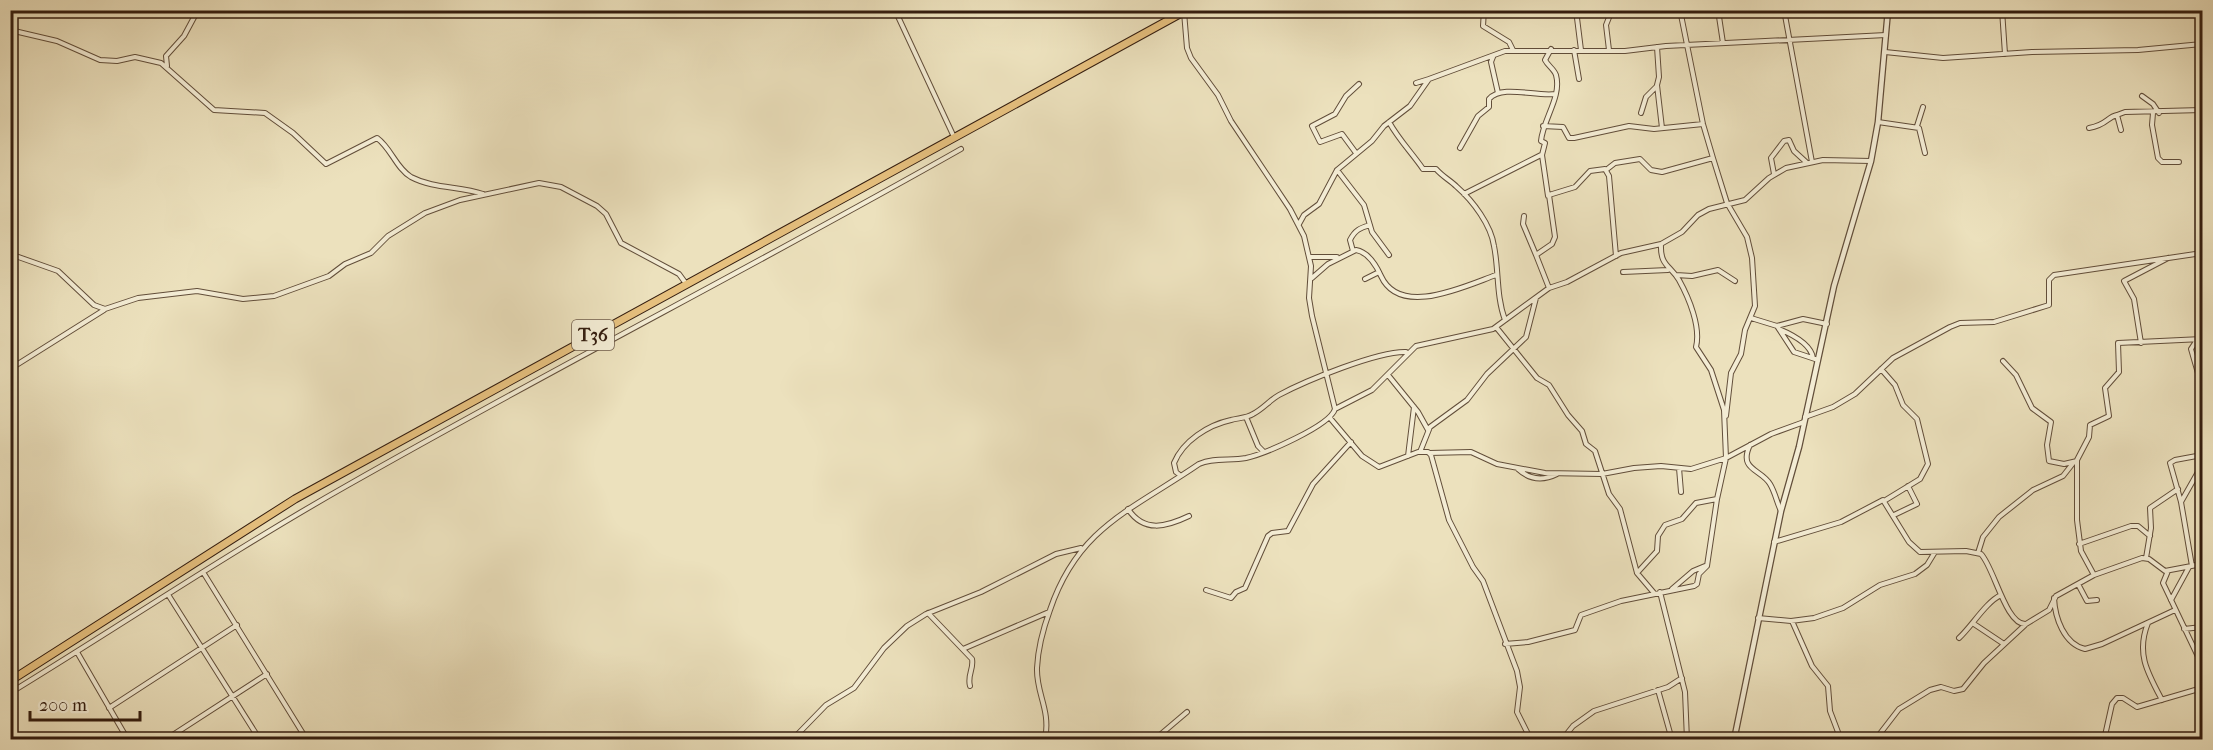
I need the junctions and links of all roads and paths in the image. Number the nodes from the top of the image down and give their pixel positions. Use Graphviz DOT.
graph roads {
  1 [pos="198,10"];
  2 [pos="895,10"];
  3 [pos="1484,10"];
  4 [pos="1576,10"];
  5 [pos="1612,10"];
  6 [pos="1680,10"];
  7 [pos="1718,10"];
  8 [pos="1784,10"];
  9 [pos="1888,10"];
  10 [pos="2002,10"];
  11 [pos="1186,11"];
  12 [pos="10,30"];
  13 [pos="1886,35"];
  14 [pos="1788,40"];
  15 [pos="1723,43"];
  16 [pos="2202,44"];
  17 [pos="1686,45"];
  18 [pos="1657,47"];
  19 [pos="1551,49"];
  20 [pos="1513,50"];
  21 [pos="1574,50"];
  22 [pos="1581,50"];
  23 [pos="1609,51"];
  24 [pos="1885,52"];
  25 [pos="2005,54"];
  26 [pos="1494,57"];
  27 [pos="167,66"];
  28 [pos="1429,79"];
  29 [pos="1579,79"];
  30 [pos="1416,83"];
  31 [pos="1359,84"];
  32 [pos="1657,85"];
  33 [pos="1498,93"];
  34 [pos="1556,94"];
  35 [pos="2142,96"];
  36 [pos="1923,108"];
  37 [pos="2202,110"];
  38 [pos="1641,113"];
  39 [pos="2156,113"];
  40 [pos="2117,115"];
  41 [pos="1389,122"];
  42 [pos="1878,122"];
  43 [pos="1703,124"];
  44 [pos="1543,126"];
  45 [pos="1917,126"];
  46 [pos="1662,128"];
  47 [pos="2089,128"];
  48 [pos="2121,130"];
  49 [pos="955,138"];
  50 [pos="1460,148"];
  51 [pos="961,149"];
  52 [pos="1356,153"];
  53 [pos="1924,153"];
  54 [pos="1542,155"];
  55 [pos="1713,158"];
  56 [pos="1871,161"];
  57 [pos="1809,162"];
  58 [pos="2180,162"];
  59 [pos="1337,170"];
  60 [pos="1606,170"];
  61 [pos="1774,174"];
  62 [pos="483,194"];
  63 [pos="1464,194"];
  64 [pos="1548,197"];
  65 [pos="1727,204"];
  66 [pos="1524,216"];
  67 [pos="1299,225"];
  68 [pos="1370,225"];
  69 [pos="1661,244"];
  70 [pos="1353,250"];
  71 [pos="2202,253"];
  72 [pos="10,254"];
  73 [pos="1389,255"];
  74 [pos="1536,255"];
  75 [pos="1616,256"];
  76 [pos="2171,256"];
  77 [pos="1310,257"];
  78 [pos="1338,258"];
  79 [pos="1669,270"];
  80 [pos="1379,272"];
  81 [pos="1623,272"];
  82 [pos="1675,275"];
  83 [pos="1496,276"];
  84 [pos="1311,279"];
  85 [pos="1365,279"];
  86 [pos="1735,281"];
  87 [pos="687,285"];
  88 [pos="1549,288"];
  89 [pos="1536,297"];
  90 [pos="105,309"];
  91 [pos="1751,318"];
  92 [pos="1505,320"];
  93 [pos="1828,324"];
  94 [pos="1496,327"];
  95 [pos="1778,327"];
  96 [pos="2200,339"];
  97 [pos="2141,343"];
  98 [pos="1513,349"];
  99 [pos="1407,352"];
  100 [pos="1816,359"];
  101 [pos="2003,361"];
  102 [pos="10,369"];
  103 [pos="1881,369"];
  104 [pos="1325,374"];
  105 [pos="1388,375"];
  106 [pos="2202,387"];
  107 [pos="1414,408"];
  108 [pos="1335,409"];
  109 [pos="1246,417"];
  110 [pos="1330,418"];
  111 [pos="1725,419"];
  112 [pos="1804,419"];
  113 [pos="1428,430"];
  114 [pos="1351,442"];
  115 [pos="1751,445"];
  116 [pos="1264,452"];
  117 [pos="1420,452"];
  118 [pos="1429,453"];
  119 [pos="2202,455"];
  120 [pos="1408,456"];
  121 [pos="1726,458"];
  122 [pos="2075,462"];
  123 [pos="2202,465"];
  124 [pos="1517,468"];
  125 [pos="1679,468"];
  126 [pos="1558,473"];
  127 [pos="1602,474"];
  128 [pos="1181,476"];
  129 [pos="1908,486"];
  130 [pos="2178,489"];
  131 [pos="1681,492"];
  132 [pos="1717,499"];
  133 [pos="1884,501"];
  134 [pos="2181,502"];
  135 [pos="1128,509"];
  136 [pos="1781,512"];
  137 [pos="1894,515"];
  138 [pos="1189,516"];
  139 [pos="2150,536"];
  140 [pos="1774,542"];
  141 [pos="2079,544"];
  142 [pos="1083,548"];
  143 [pos="1935,552"];
  144 [pos="1978,553"];
  145 [pos="2146,558"];
  146 [pos="2202,564"];
  147 [pos="1707,566"];
  148 [pos="2190,566"];
  149 [pos="2169,571"];
  150 [pos="202,572"];
  151 [pos="1637,573"];
  152 [pos="2094,575"];
  153 [pos="2078,584"];
  154 [pos="1206,590"];
  155 [pos="1671,590"];
  156 [pos="1658,593"];
  157 [pos="2001,595"];
  158 [pos="169,596"];
  159 [pos="2054,598"];
  160 [pos="2097,600"];
  161 [pos="2171,600"];
  162 [pos="2175,609"];
  163 [pos="1049,612"];
  164 [pos="928,613"];
  165 [pos="1758,618"];
  166 [pos="1791,621"];
  167 [pos="2148,622"];
  168 [pos="1974,624"];
  169 [pos="2026,624"];
  170 [pos="237,625"];
  171 [pos="2202,627"];
  172 [pos="2184,629"];
  173 [pos="1959,638"];
  174 [pos="1505,644"];
  175 [pos="2004,644"];
  176 [pos="202,648"];
  177 [pos="963,650"];
  178 [pos="77,652"];
  179 [pos="2202,665"];
  180 [pos="2198,673"];
  181 [pos="267,674"];
  182 [pos="1682,678"];
  183 [pos="10,681"];
  184 [pos="2202,685"];
  185 [pos="970,686"];
  186 [pos="1658,690"];
  187 [pos="10,693"];
  188 [pos="232,697"];
  189 [pos="2162,700"];
  190 [pos="109,708"];
  191 [pos="1187,712"];
  192 [pos="1687,739"];
  193 [pos="128,740"];
  194 [pos="165,740"];
  195 [pos="260,740"];
  196 [pos="307,740"];
  197 [pos="792,740"];
  198 [pos="1045,740"];
  199 [pos="1154,740"];
  200 [pos="1531,740"];
  201 [pos="1557,740"];
  202 [pos="1674,740"];
  203 [pos="1734,740"];
  204 [pos="1841,740"];
  205 [pos="1875,740"];
  206 [pos="2104,740"];
  1 -- 27 [label="street"];
  2 -- 49 [label="street"];
  3 -- 20 [label="street"];
  4 -- 22 [label="street"];
  5 -- 23 [label="street"];
  6 -- 17 [label="street"];
  7 -- 15 [label="street"];
  8 -- 14 [label="street"];
  9 -- 13 [label="street"];
  10 -- 25 [label="street"];
  11 -- 49 [label="highway, T36"];
  11 -- 67 [label="street"];
  12 -- 27 [label="street"];
  13 -- 14 [label="street"];
  13 -- 24 [label="street"];
  14 -- 15 [label="street"];
  14 -- 57 [label="street"];
  15 -- 17 [label="street"];
  16 -- 25 [label="street"];
  17 -- 18 [label="street"];
  17 -- 43 [label="street"];
  18 -- 23 [label="street"];
  18 -- 32 [label="street"];
  19 -- 20 [label="street"];
  19 -- 21 [label="street"];
  19 -- 34 [label="street"];
  20 -- 26 [label="street"];
  21 -- 22 [label="street"];
  21 -- 29 [label="street"];
  22 -- 23 [label="street"];
  24 -- 25 [label="street"];
  24 -- 42 [label="street"];
  26 -- 28 [label="street"];
  26 -- 33 [label="street"];
  27 -- 62 [label="street"];
  28 -- 30 [label="street"];
  28 -- 41 [label="street"];
  31 -- 52 [label="street"];
  32 -- 38 [label="street"];
  32 -- 46 [label="street"];
  33 -- 34 [label="street"];
  33 -- 50 [label="street"];
  34 -- 44 [label="street"];
  35 -- 39 [label="street"];
  36 -- 45 [label="street"];
  37 -- 39 [label="street"];
  39 -- 40 [label="street"];
  39 -- 58 [label="street"];
  40 -- 47 [label="street"];
  40 -- 48 [label="street"];
  41 -- 52 [label="street"];
  41 -- 63 [label="street"];
  42 -- 45 [label="street"];
  42 -- 56 [label="street"];
  43 -- 46 [label="street"];
  43 -- 55 [label="street"];
  44 -- 46 [label="street"];
  44 -- 54 [label="street"];
  45 -- 53 [label="street"];
  49 -- 87 [label="highway, T36"];
  51 -- 150 [label="street"];
  52 -- 59 [label="street"];
  54 -- 63 [label="street"];
  54 -- 64 [label="street"];
  55 -- 60 [label="street"];
  55 -- 65 [label="street"];
  56 -- 57 [label="street"];
  56 -- 93 [label="street"];
  57 -- 61 [label="street"];
  57 -- 61 [label="street"];
  59 -- 67 [label="street"];
  59 -- 68 [label="street"];
  60 -- 64 [label="street"];
  60 -- 75 [label="street"];
  61 -- 65 [label="street"];
  62 -- 87 [label="street"];
  62 -- 90 [label="street"];
  63 -- 83 [label="street"];
  64 -- 74 [label="street"];
  65 -- 69 [label="street"];
  65 -- 91 [label="street"];
  66 -- 74 [label="street"];
  67 -- 77 [label="street"];
  68 -- 70 [label="street"];
  68 -- 73 [label="street"];
  69 -- 75 [label="street"];
  69 -- 79 [label="street"];
  70 -- 78 [label="street"];
  70 -- 80 [label="street"];
  71 -- 76 [label="street"];
  72 -- 90 [label="street"];
  74 -- 88 [label="street"];
  75 -- 88 [label="street"];
  76 -- 97 [label="street"];
  76 -- 103 [label="street"];
  77 -- 78 [label="street"];
  77 -- 84 [label="street"];
  78 -- 84 [label="street"];
  79 -- 81 [label="street"];
  79 -- 82 [label="street"];
  80 -- 83 [label="street"];
  80 -- 85 [label="street"];
  82 -- 86 [label="street"];
  82 -- 111 [label="street"];
  83 -- 92 [label="street"];
  84 -- 104 [label="street"];
  87 -- 183 [label="highway, T36"];
  88 -- 89 [label="street"];
  89 -- 92 [label="street"];
  89 -- 98 [label="street"];
  90 -- 102 [label="street"];
  91 -- 95 [label="street"];
  91 -- 111 [label="street"];
  92 -- 94 [label="street"];
  93 -- 95 [label="street"];
  93 -- 100 [label="street"];
  94 -- 98 [label="street"];
  94 -- 99 [label="street"];
  95 -- 100 [label="street"];
  95 -- 100 [label="street"];
  96 -- 97 [label="street"];
  96 -- 106 [label="street"];
  97 -- 122 [label="street"];
  98 -- 113 [label="street"];
  98 -- 127 [label="street"];
  99 -- 104 [label="street"];
  99 -- 105 [label="street"];
  100 -- 112 [label="street"];
  101 -- 122 [label="street"];
  103 -- 112 [label="street"];
  103 -- 129 [label="street"];
  104 -- 108 [label="street"];
  104 -- 109 [label="street"];
  105 -- 107 [label="street"];
  105 -- 108 [label="street"];
  107 -- 113 [label="street"];
  107 -- 120 [label="street"];
  108 -- 110 [label="street"];
  109 -- 116 [label="street"];
  109 -- 128 [label="street"];
  110 -- 114 [label="street"];
  110 -- 116 [label="street"];
  111 -- 121 [label="street"];
  112 -- 115 [label="street"];
  112 -- 136 [label="street"];
  113 -- 117 [label="street"];
  114 -- 120 [label="street"];
  114 -- 154 [label="street"];
  115 -- 121 [label="street"];
  115 -- 136 [label="street"];
  116 -- 128 [label="street"];
  117 -- 118 [label="street"];
  117 -- 120 [label="street"];
  118 -- 124 [label="street"];
  118 -- 174 [label="street"];
  119 -- 130 [label="street"];
  121 -- 125 [label="street"];
  121 -- 132 [label="street"];
  122 -- 141 [label="street"];
  122 -- 144 [label="street"];
  123 -- 134 [label="street"];
  124 -- 126 [label="street"];
  124 -- 126 [label="street"];
  125 -- 127 [label="street"];
  125 -- 131 [label="street"];
  126 -- 127 [label="street"];
  127 -- 151 [label="street"];
  128 -- 135 [label="street"];
  129 -- 133 [label="street"];
  129 -- 137 [label="street"];
  130 -- 134 [label="street"];
  130 -- 139 [label="street"];
  132 -- 147 [label="street"];
  132 -- 151 [label="street"];
  133 -- 137 [label="street"];
  133 -- 140 [label="street"];
  134 -- 148 [label="street"];
  135 -- 138 [label="street"];
  135 -- 142 [label="street"];
  136 -- 140 [label="street"];
  137 -- 143 [label="street"];
  139 -- 141 [label="street"];
  139 -- 145 [label="street"];
  140 -- 165 [label="street"];
  141 -- 152 [label="street"];
  142 -- 163 [label="street"];
  142 -- 164 [label="street"];
  143 -- 144 [label="street"];
  143 -- 166 [label="street"];
  144 -- 157 [label="street"];
  145 -- 149 [label="street"];
  145 -- 152 [label="street"];
  146 -- 148 [label="street"];
  147 -- 155 [label="street"];
  147 -- 155 [label="street"];
  148 -- 149 [label="street"];
  148 -- 161 [label="street"];
  149 -- 161 [label="street"];
  150 -- 158 [label="street"];
  150 -- 170 [label="street"];
  151 -- 156 [label="street"];
  152 -- 153 [label="street"];
  153 -- 159 [label="street"];
  153 -- 160 [label="street"];
  155 -- 156 [label="street"];
  156 -- 174 [label="street"];
  156 -- 182 [label="street"];
  157 -- 168 [label="street"];
  157 -- 169 [label="street"];
  158 -- 176 [label="street"];
  158 -- 178 [label="street"];
  159 -- 167 [label="street"];
  159 -- 169 [label="street"];
  161 -- 162 [label="street"];
  162 -- 167 [label="street"];
  162 -- 172 [label="street"];
  163 -- 177 [label="street"];
  163 -- 198 [label="street"];
  164 -- 177 [label="street"];
  164 -- 197 [label="street"];
  165 -- 166 [label="street"];
  165 -- 203 [label="street"];
  166 -- 204 [label="street"];
  167 -- 189 [label="street"];
  168 -- 173 [label="street"];
  168 -- 175 [label="street"];
  169 -- 175 [label="street"];
  170 -- 176 [label="street"];
  170 -- 181 [label="street"];
  171 -- 172 [label="street"];
  172 -- 179 [label="street"];
  174 -- 200 [label="street"];
  175 -- 205 [label="street"];
  176 -- 188 [label="street"];
  176 -- 190 [label="street"];
  177 -- 185 [label="street"];
  178 -- 187 [label="street"];
  178 -- 190 [label="street"];
  180 -- 184 [label="street"];
  181 -- 188 [label="street"];
  181 -- 196 [label="street"];
  182 -- 186 [label="street"];
  182 -- 192 [label="street"];
  184 -- 189 [label="street"];
  186 -- 201 [label="street"];
  186 -- 202 [label="street"];
  188 -- 194 [label="street"];
  188 -- 195 [label="street"];
  189 -- 206 [label="street"];
  190 -- 193 [label="street"];
  191 -- 199 [label="street"];
  192 -- 202 [label="street"];
}
